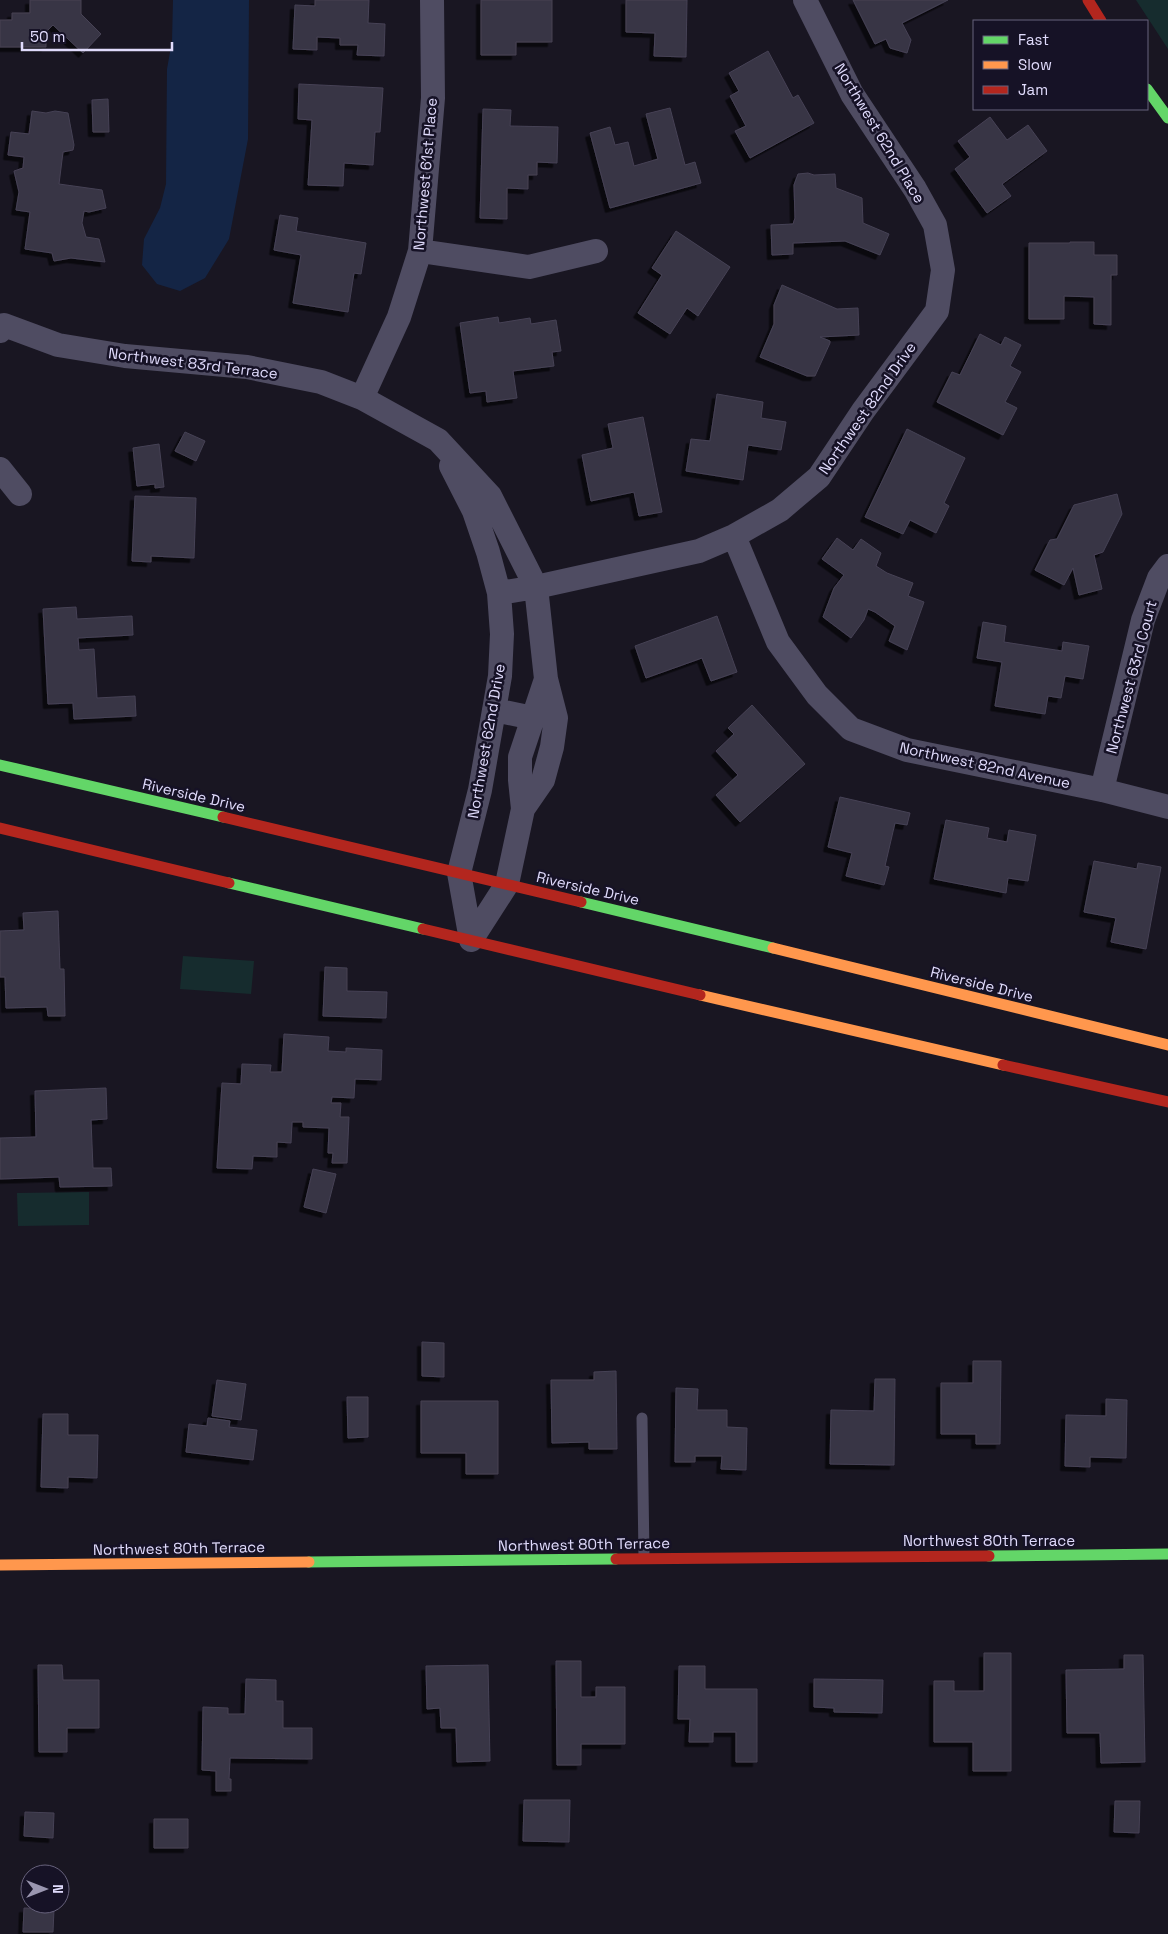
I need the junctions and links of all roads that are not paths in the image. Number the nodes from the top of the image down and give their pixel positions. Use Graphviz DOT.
graph roads {
  1 [pos="432,0"];
  2 [pos="805,0"];
  3 [pos="1088,0"];
  4 [pos="1100,20"];
  5 [pos="1148,90"];
  6 [pos="1168,118"];
  7 [pos="420,251"];
  8 [pos="596,251"];
  9 [pos="944,270"];
  10 [pos="1,326"];
  11 [pos="362,398"];
  12 [pos="438,440"];
  13 [pos="0,469"];
  14 [pos="20,494"];
  15 [pos="734,536"];
  16 [pos="1168,566"];
  17 [pos="536,587"];
  18 [pos="499,593"];
  19 [pos="546,679"];
  20 [pos="494,710"];
  21 [pos="534,718"];
  22 [pos="0,765"];
  23 [pos="1102,790"];
  24 [pos="1168,807"];
  25 [pos="523,809"];
  26 [pos="0,828"];
  27 [pos="459,873"];
  28 [pos="508,884"];
  29 [pos="471,940"];
  30 [pos="1168,1045"];
  31 [pos="1168,1102"];
  32 [pos="642,1418"];
  33 [pos="1168,1554"];
  34 [pos="644,1558"];
  35 [pos="0,1565"];
  1 -- 7 [label="street, Northwest 61st Place"];
  2 -- 9 [label="street, Northwest 62nd Place"];
  3 -- 4 [label="street"];
  5 -- 6 [label="street"];
  7 -- 8 [label="street"];
  7 -- 11 [label="street, Northwest 61st Place"];
  9 -- 15 [label="street, Northwest 82nd Drive"];
  10 -- 11 [label="street, Northwest 83rd Terrace"];
  11 -- 12 [label="street, Northwest 83rd Terrace"];
  12 -- 17 [label="street"];
  12 -- 18 [label="street, Northwest 62nd Drive"];
  13 -- 14 [label="street"];
  15 -- 17 [label="street, Northwest 82nd Drive"];
  15 -- 23 [label="street, Northwest 82nd Avenue"];
  16 -- 23 [label="street, Northwest 63rd Court"];
  17 -- 18 [label="street, Northwest 82nd Drive"];
  17 -- 19 [label="street"];
  18 -- 20 [label="street, Northwest 62nd Drive"];
  19 -- 21 [label="street"];
  19 -- 25 [label="street"];
  20 -- 21 [label="street"];
  20 -- 27 [label="street, Northwest 62nd Drive"];
  21 -- 25 [label="street"];
  22 -- 27 [label="street, Riverside Drive"];
  23 -- 24 [label="street, Northwest 82nd Avenue"];
  25 -- 28 [label="street"];
  26 -- 29 [label="street"];
  27 -- 28 [label="street, Riverside Drive"];
  27 -- 29 [label="street, Northwest 62nd Drive"];
  28 -- 29 [label="street"];
  28 -- 30 [label="street, Riverside Drive"];
  29 -- 31 [label="street"];
  32 -- 34 [label="lane"];
  33 -- 34 [label="street, Northwest 80th Terrace"];
  34 -- 35 [label="street, Northwest 80th Terrace"];
}
